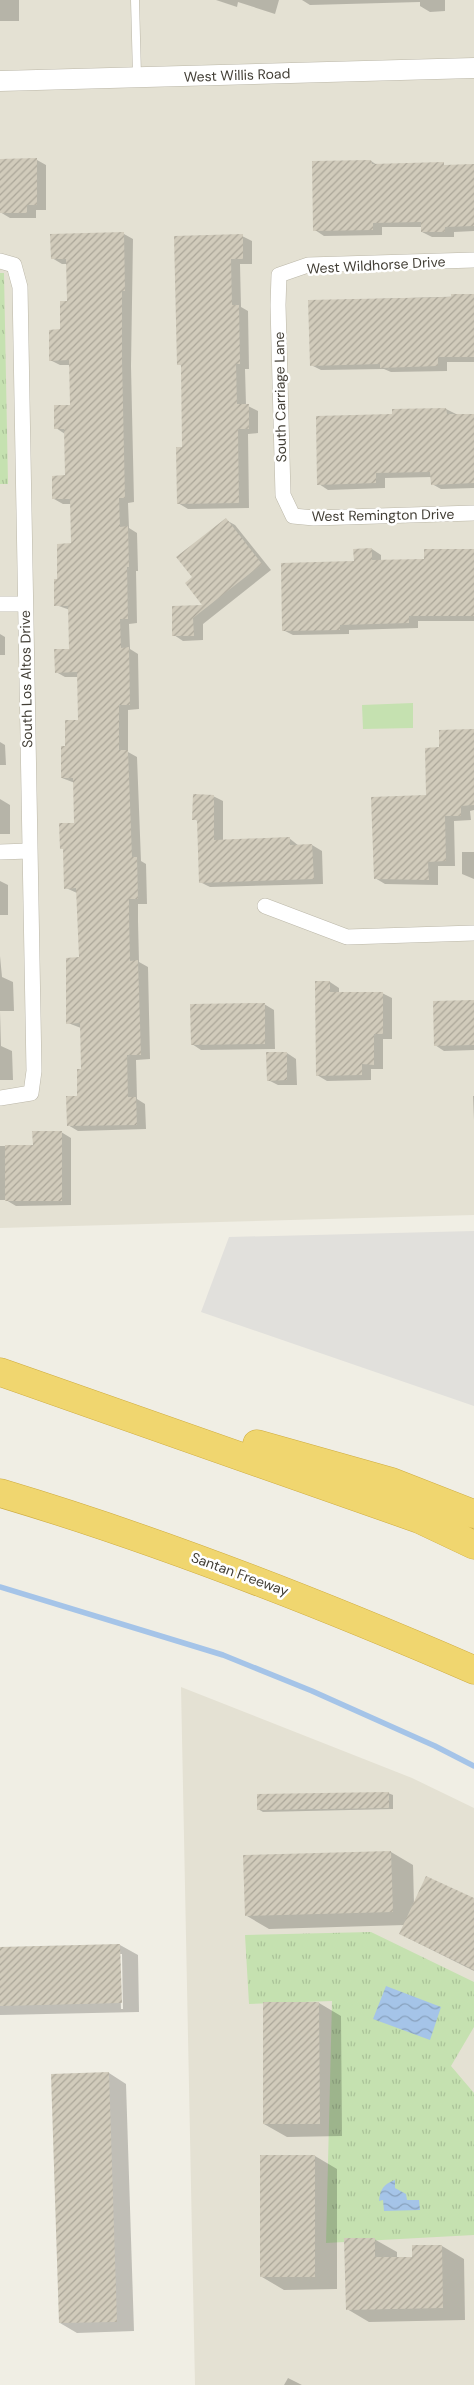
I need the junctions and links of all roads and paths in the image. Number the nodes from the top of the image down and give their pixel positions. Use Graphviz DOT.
graph roads {
  1 [pos="135,0"];
  2 [pos="474,68"];
  3 [pos="137,77"];
  4 [pos="0,81"];
  5 [pos="474,260"];
  6 [pos="7,263"];
  7 [pos="279,275"];
  8 [pos="474,513"];
  9 [pos="293,516"];
  10 [pos="0,604"];
  11 [pos="24,604"];
  12 [pos="29,851"];
  13 [pos="0,852"];
  14 [pos="265,906"];
  15 [pos="474,933"];
  16 [pos="0,1098"];
  17 [pos="6,1374"];
  18 [pos="0,1492"];
  19 [pos="474,1514"];
  20 [pos="474,1545"];
  21 [pos="336,1610"];
  22 [pos="474,1670"];
  23 [pos="474,1686"];
  1 -- 3 [label="lane"];
  2 -- 3 [label="street, West Willis Road"];
  3 -- 4 [label="street, West Willis Road"];
  5 -- 7 [label="street, West Wildhorse Drive"];
  6 -- 11 [label="street, South Los Altos Drive"];
  7 -- 9 [label="street, South Carriage Lane"];
  8 -- 9 [label="street, West Remington Drive"];
  10 -- 11 [label="street"];
  11 -- 12 [label="street, South Los Altos Drive"];
  12 -- 13 [label="street"];
  12 -- 16 [label="street, South Los Altos Drive"];
  14 -- 15 [label="street"];
  17 -- 19 [label="highway"];
  17 -- 20 [label="highway"];
  18 -- 21 [label="highway, Santan Freeway"];
  21 -- 22 [label="highway, Santan Freeway"];
  21 -- 23 [label="highway"];
}
